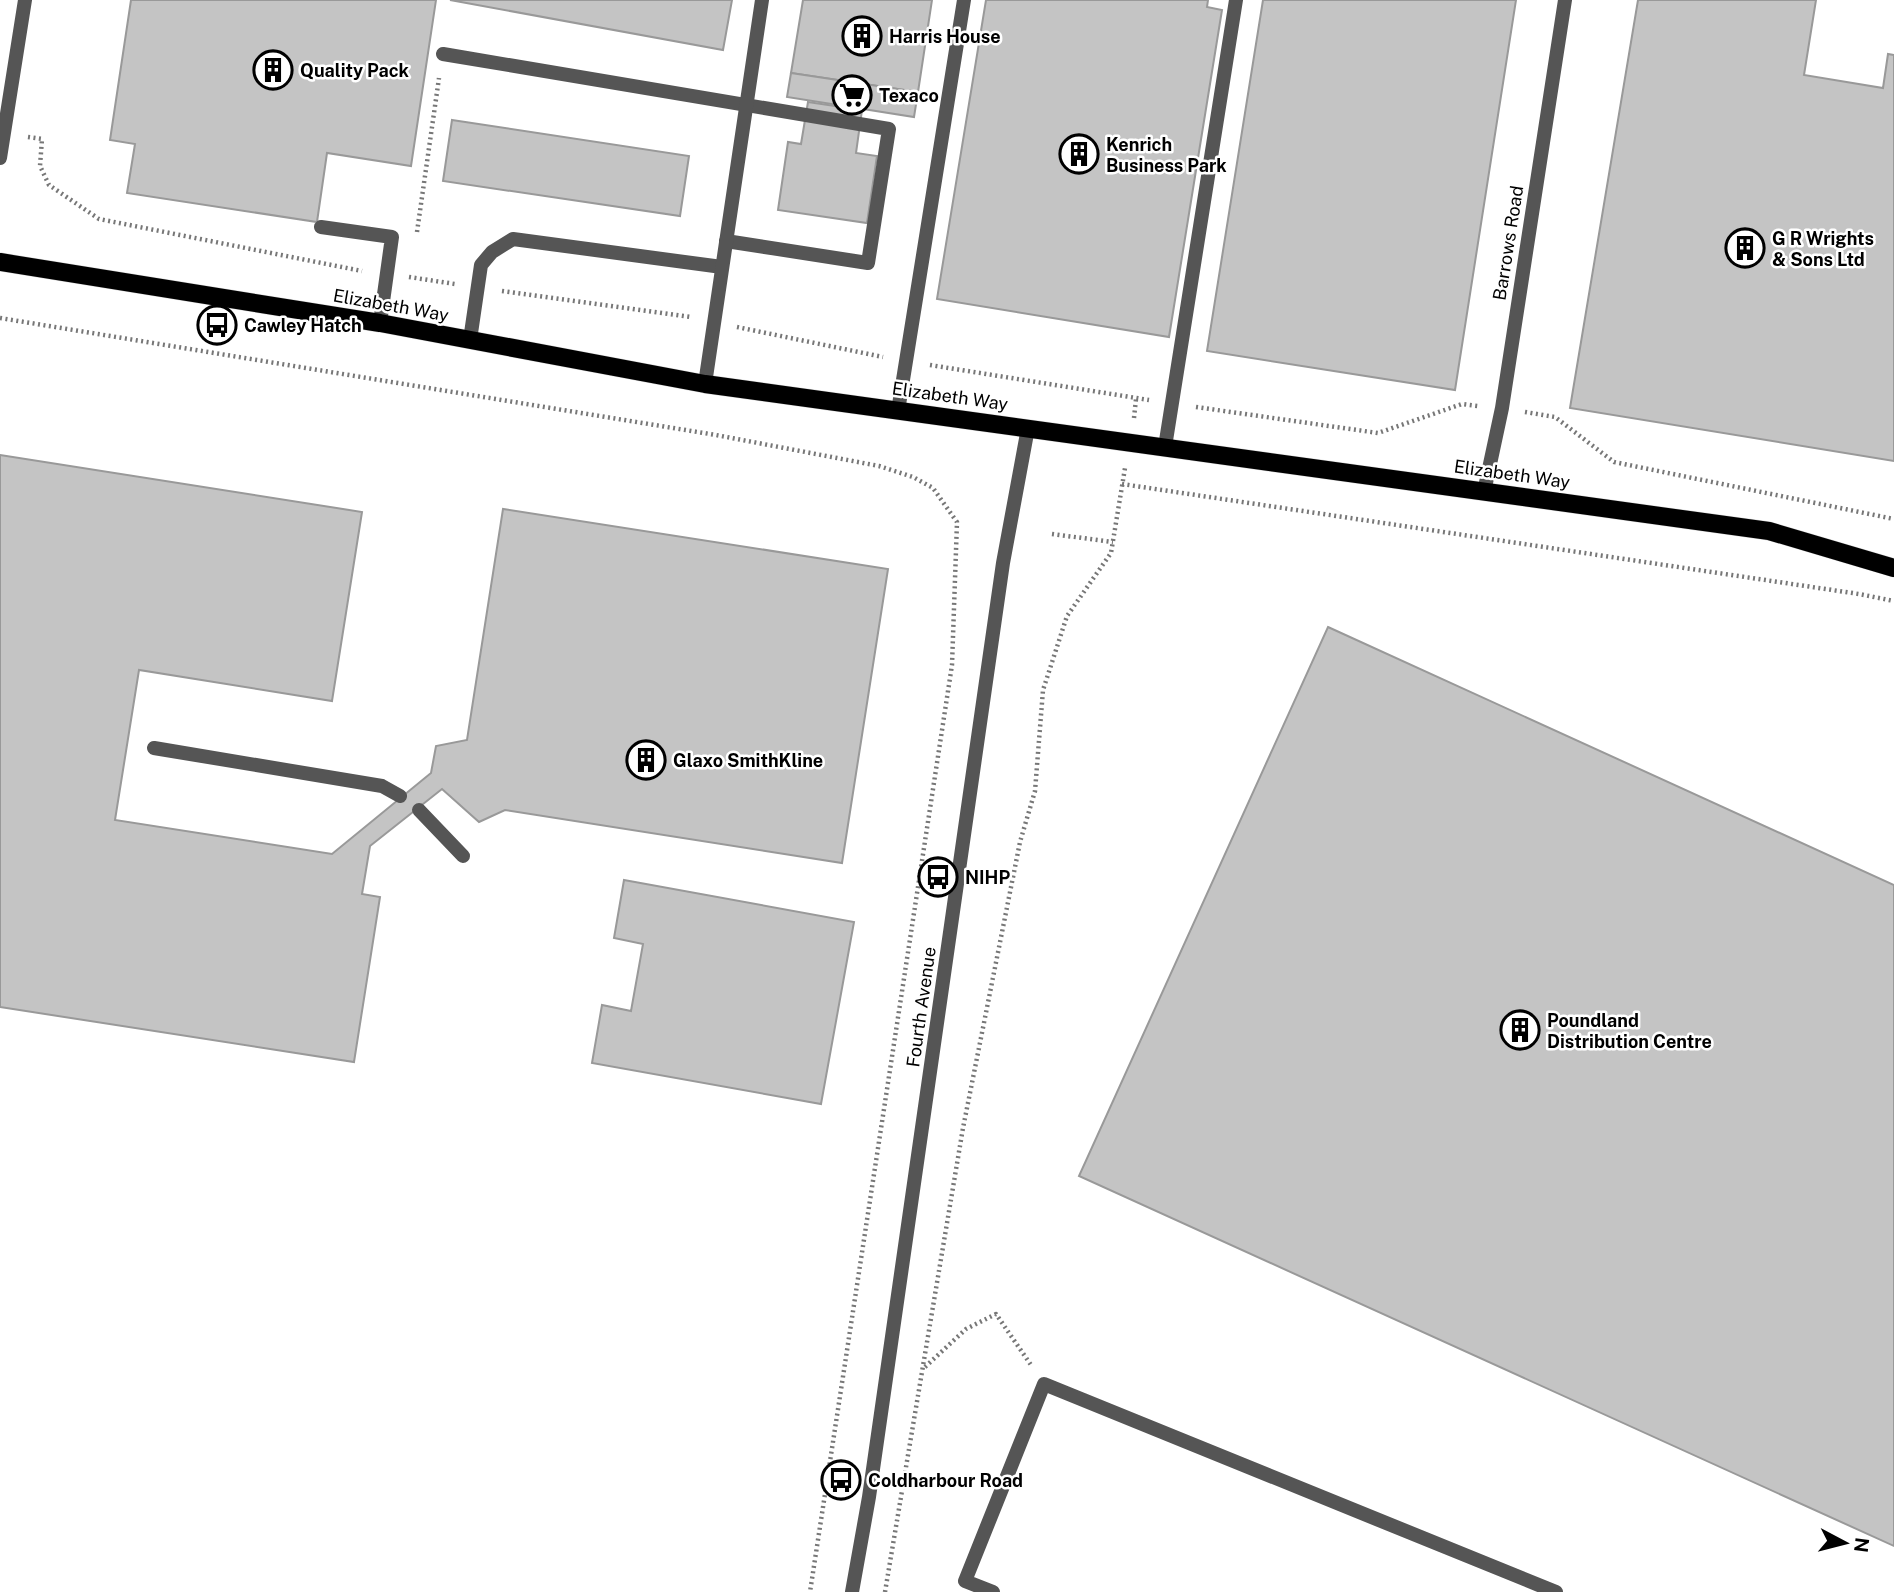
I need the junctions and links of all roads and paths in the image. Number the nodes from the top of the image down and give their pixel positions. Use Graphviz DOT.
graph roads {
  1 [pos="25,0"];
  2 [pos="762,0"];
  3 [pos="964,0"];
  4 [pos="1236,0"];
  5 [pos="1564,0"];
  6 [pos="443,54"];
  7 [pos="746,107"];
  8 [pos="4,133"];
  9 [pos="0,158"];
  10 [pos="321,227"];
  11 [pos="416,238"];
  12 [pos="726,241"];
  13 [pos="0,262"];
  14 [pos="412,265"];
  15 [pos="722,267"];
  16 [pos="387,274"];
  17 [pos="411,278"];
  18 [pos="477,287"];
  19 [pos="0,318"];
  20 [pos="713,322"];
  21 [pos="380,323"];
  22 [pos="470,340"];
  23 [pos="906,361"];
  24 [pos="705,384"];
  25 [pos="1136,398"];
  26 [pos="898,411"];
  27 [pos="1028,428"];
  28 [pos="1165,447"];
  29 [pos="1484,492"];
  30 [pos="1052,534"];
  31 [pos="1113,542"];
  32 [pos="1894,568"];
  33 [pos="1894,601"];
  34 [pos="154,748"];
  35 [pos="400,796"];
  36 [pos="419,810"];
  37 [pos="463,856"];
  38 [pos="924,1368"];
  39 [pos="1044,1384"];
  40 [pos="810,1592"];
  41 [pos="852,1592"];
  42 [pos="886,1592"];
  43 [pos="993,1592"];
  44 [pos="1556,1592"];
  1 -- 8 [label="street"];
  2 -- 7 [label="street"];
  3 -- 23 [label="street"];
  4 -- 28 [label="street"];
  5 -- 29 [label="street, Barrows Road"];
  6 -- 7 [label="street"];
  6 -- 11 [label="path"];
  7 -- 12 [label="street"];
  7 -- 12 [label="street"];
  8 -- 9 [label="street"];
  8 -- 16 [label="path"];
  10 -- 16 [label="street"];
  12 -- 15 [label="street"];
  13 -- 21 [label="main road, Elizabeth Way"];
  14 -- 17 [label="path"];
  15 -- 18 [label="street"];
  15 -- 20 [label="street"];
  16 -- 17 [label="path"];
  16 -- 21 [label="street"];
  17 -- 18 [label="path"];
  18 -- 20 [label="path"];
  18 -- 22 [label="street"];
  19 -- 40 [label="path"];
  20 -- 23 [label="path"];
  20 -- 24 [label="street"];
  21 -- 22 [label="main road, Elizabeth Way"];
  22 -- 24 [label="main road, Elizabeth Way"];
  23 -- 25 [label="path"];
  23 -- 26 [label="street"];
  24 -- 26 [label="main road, Elizabeth Way"];
  26 -- 27 [label="main road, Elizabeth Way"];
  27 -- 28 [label="main road, Elizabeth Way"];
  27 -- 41 [label="street, Fourth Avenue"];
  28 -- 29 [label="main road, Elizabeth Way"];
  29 -- 32 [label="main road, Elizabeth Way"];
  30 -- 31 [label="path"];
  31 -- 33 [label="path"];
  31 -- 38 [label="path"];
  34 -- 35 [label="street"];
  36 -- 37 [label="street"];
  38 -- 39 [label="path"];
  38 -- 42 [label="path"];
  39 -- 43 [label="street"];
  39 -- 44 [label="street"];
}
